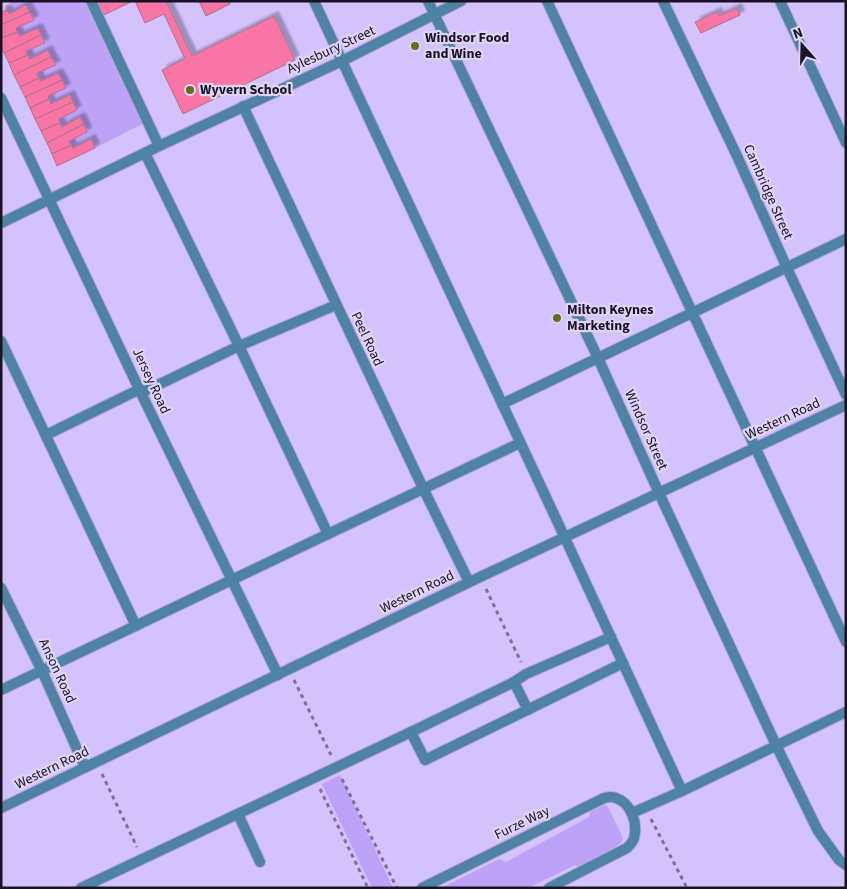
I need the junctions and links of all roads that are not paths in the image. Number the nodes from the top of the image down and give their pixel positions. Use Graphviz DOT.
graph roads {
  1 [pos="91,1"];
  2 [pos="314,1"];
  3 [pos="428,1"];
  4 [pos="461,1"];
  5 [pos="547,1"];
  6 [pos="663,1"];
  7 [pos="780,1"];
  8 [pos="434,14"];
  9 [pos="342,61"];
  10 [pos="1,98"];
  11 [pos="243,106"];
  12 [pos="846,143"];
  13 [pos="159,146"];
  14 [pos="145,153"];
  15 [pos="50,199"];
  16 [pos="1,224"];
  17 [pos="846,239"];
  18 [pos="787,268"];
  19 [pos="336,305"];
  20 [pos="693,313"];
  21 [pos="1,341"];
  22 [pos="239,346"];
  23 [pos="598,358"];
  24 [pos="141,391"];
  25 [pos="846,395"];
  26 [pos="502,404"];
  27 [pos="846,405"];
  28 [pos="46,435"];
  29 [pos="520,443"];
  30 [pos="756,448"];
  31 [pos="423,488"];
  32 [pos="659,493"];
  33 [pos="328,534"];
  34 [pos="565,538"];
  35 [pos="232,580"];
  36 [pos="470,582"];
  37 [pos="1,588"];
  38 [pos="136,626"];
  39 [pos="611,637"];
  40 [pos="846,642"];
  41 [pos="623,663"];
  42 [pos="42,671"];
  43 [pos="278,675"];
  44 [pos="514,682"];
  45 [pos="1,690"];
  46 [pos="528,710"];
  47 [pos="846,712"];
  48 [pos="411,732"];
  49 [pos="776,746"];
  50 [pos="86,767"];
  51 [pos="682,791"];
  52 [pos="1,808"];
  53 [pos="632,812"];
  54 [pos="238,814"];
  55 [pos="260,862"];
  56 [pos="846,865"];
  57 [pos="425,887"];
  58 [pos="81,888"];
  59 [pos="549,888"];
  1 -- 13 [label="street"];
  2 -- 9 [label="street"];
  3 -- 8 [label="street, Windsor Street"];
  4 -- 8 [label="street, Aylesbury Street"];
  5 -- 20 [label="street"];
  6 -- 18 [label="street, Cambridge Street"];
  7 -- 12 [label="street"];
  8 -- 9 [label="street, Aylesbury Street"];
  8 -- 23 [label="street, Windsor Street"];
  9 -- 11 [label="street, Aylesbury Street"];
  9 -- 26 [label="street"];
  10 -- 15 [label="street, Jersey Road"];
  11 -- 13 [label="street, Aylesbury Street"];
  11 -- 19 [label="street, Peel Road"];
  13 -- 14 [label="street, Aylesbury Street"];
  14 -- 15 [label="street, Aylesbury Street"];
  14 -- 22 [label="street"];
  15 -- 16 [label="street, Aylesbury Street"];
  15 -- 24 [label="street, Jersey Road"];
  17 -- 18 [label="street"];
  18 -- 20 [label="street"];
  18 -- 25 [label="street, Cambridge Street"];
  19 -- 22 [label="street"];
  19 -- 31 [label="street, Peel Road"];
  20 -- 23 [label="street"];
  20 -- 30 [label="street"];
  21 -- 28 [label="street"];
  22 -- 24 [label="street"];
  22 -- 33 [label="street"];
  23 -- 26 [label="street"];
  23 -- 32 [label="street, Windsor Street"];
  24 -- 28 [label="street"];
  24 -- 35 [label="street, Jersey Road"];
  26 -- 29 [label="street"];
  27 -- 30 [label="street, Western Road"];
  28 -- 38 [label="street"];
  29 -- 31 [label="street"];
  29 -- 34 [label="street"];
  30 -- 32 [label="street, Western Road"];
  30 -- 40 [label="street"];
  31 -- 33 [label="street"];
  31 -- 36 [label="street, Peel Road"];
  32 -- 34 [label="street, Western Road"];
  32 -- 49 [label="street, Windsor Street"];
  33 -- 35 [label="street"];
  34 -- 36 [label="street, Western Road"];
  34 -- 39 [label="street"];
  35 -- 38 [label="street"];
  35 -- 43 [label="street, Jersey Road"];
  36 -- 43 [label="street, Western Road"];
  37 -- 42 [label="street, Anson Road"];
  38 -- 42 [label="street"];
  39 -- 41 [label="street"];
  39 -- 44 [label="street"];
  41 -- 46 [label="street"];
  41 -- 51 [label="street"];
  42 -- 45 [label="street"];
  42 -- 50 [label="street, Anson Road"];
  43 -- 50 [label="street, Western Road"];
  44 -- 46 [label="street"];
  44 -- 48 [label="street"];
  46 -- 48 [label="street"];
  47 -- 49 [label="street"];
  48 -- 54 [label="street"];
  49 -- 51 [label="street"];
  49 -- 56 [label="street, Windsor Street"];
  50 -- 52 [label="street, Western Road"];
  51 -- 53 [label="street"];
  53 -- 57 [label="street, Furze Way"];
  53 -- 59 [label="street"];
  54 -- 55 [label="street"];
  54 -- 58 [label="street"];
}
